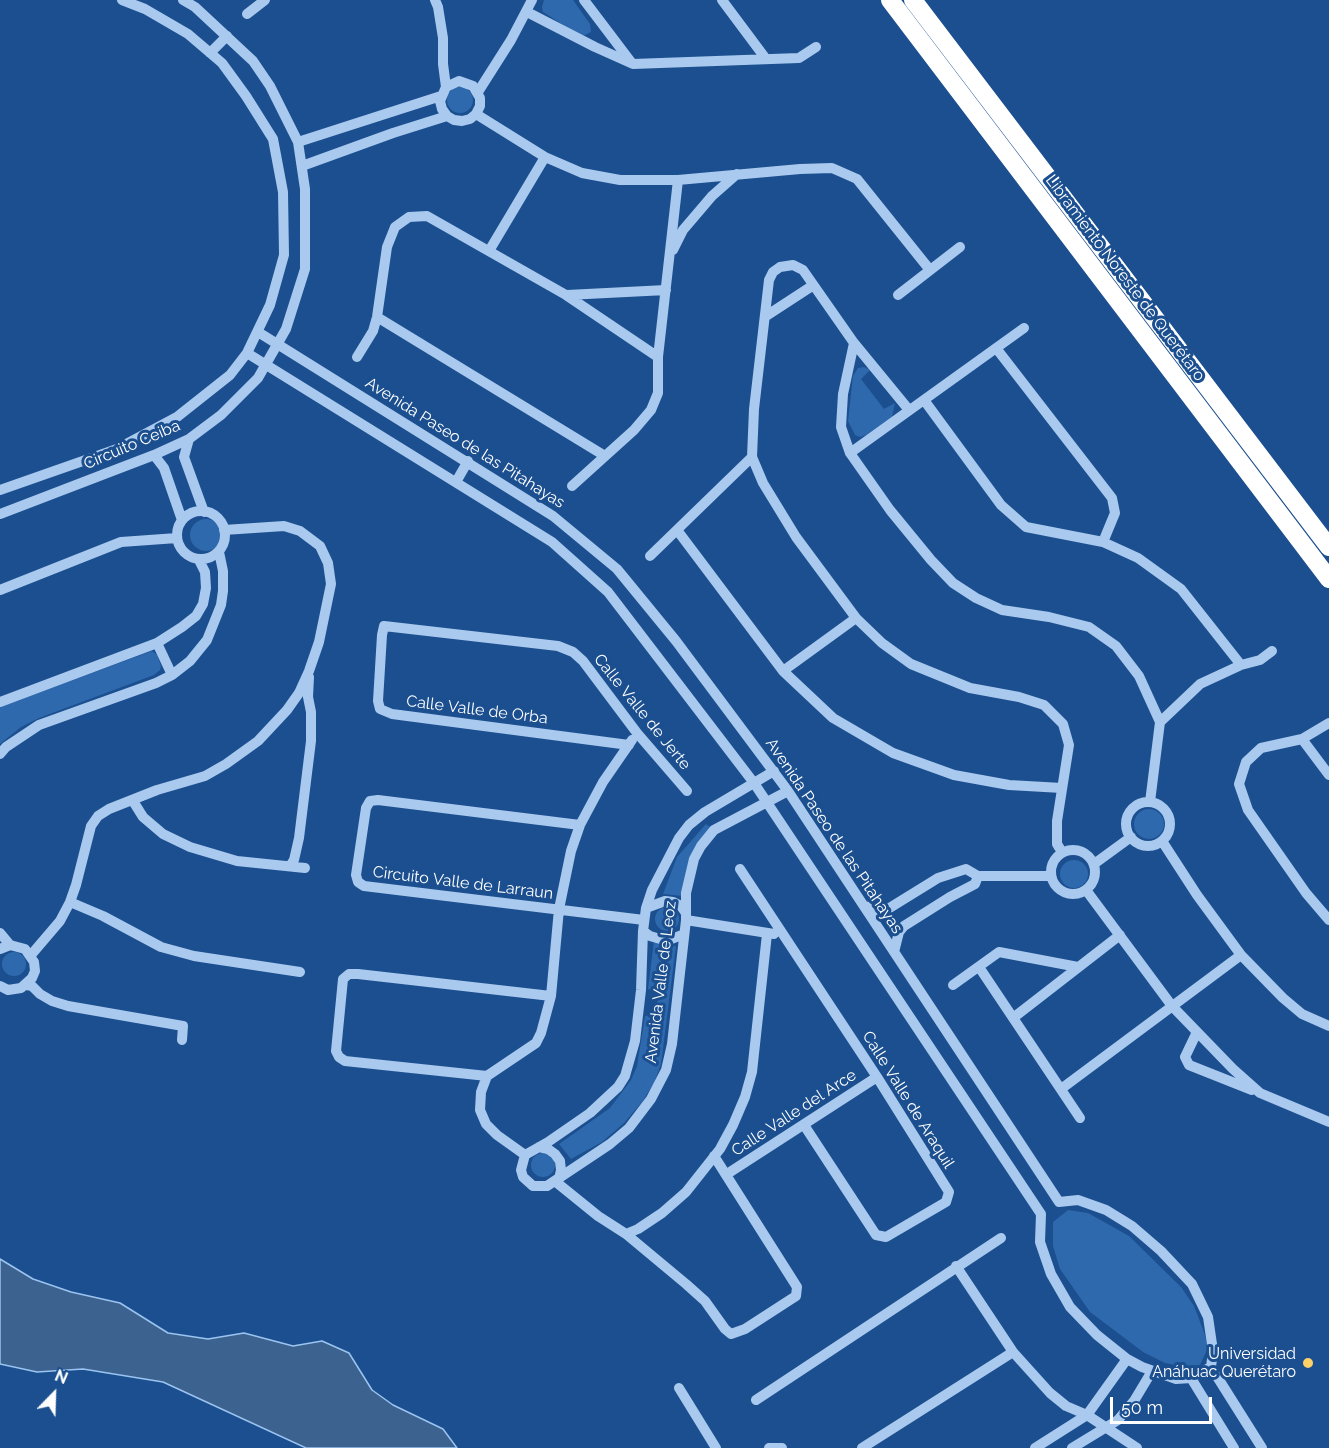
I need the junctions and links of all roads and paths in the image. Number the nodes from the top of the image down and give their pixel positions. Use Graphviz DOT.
graph roads {
  1 [pos="122,0"];
  2 [pos="183,0"];
  3 [pos="265,0"];
  4 [pos="435,0"];
  5 [pos="532,0"];
  6 [pos="584,0"];
  7 [pos="722,0"];
  8 [pos="890,0"];
  9 [pos="913,0"];
  10 [pos="527,12"];
  11 [pos="247,14"];
  12 [pos="226,36"];
  13 [pos="816,47"];
  14 [pos="210,53"];
  15 [pos="766,59"];
  16 [pos="633,63"];
  17 [pos="444,92"];
  18 [pos="478,92"];
  19 [pos="386,113"];
  20 [pos="476,114"];
  21 [pos="447,116"];
  22 [pos="393,133"];
  23 [pos="298,142"];
  24 [pos="545,157"];
  25 [pos="302,166"];
  26 [pos="737,174"];
  27 [pos="678,180"];
  28 [pos="960,247"];
  29 [pos="489,251"];
  30 [pos="670,256"];
  31 [pos="930,270"];
  32 [pos="812,286"];
  33 [pos="666,290"];
  34 [pos="898,294"];
  35 [pos="566,295"];
  36 [pos="766,316"];
  37 [pos="377,317"];
  38 [pos="1024,328"];
  39 [pos="258,332"];
  40 [pos="854,343"];
  41 [pos="278,344"];
  42 [pos="996,348"];
  43 [pos="247,353"];
  44 [pos="357,357"];
  45 [pos="658,357"];
  46 [pos="265,365"];
  47 [pos="924,400"];
  48 [pos="909,410"];
  49 [pos="189,439"];
  50 [pos="850,453"];
  51 [pos="154,455"];
  52 [pos="605,456"];
  53 [pos="752,457"];
  54 [pos="468,461"];
  55 [pos="456,482"];
  56 [pos="573,486"];
  57 [pos="0,490"];
  58 [pos="204,512"];
  59 [pos="0,514"];
  60 [pos="182,520"];
  61 [pos="224,530"];
  62 [pos="677,530"];
  63 [pos="177,538"];
  64 [pos="1102,542"];
  65 [pos="1329,547"];
  66 [pos="219,552"];
  67 [pos="650,556"];
  68 [pos="199,560"];
  69 [pos="1329,579"];
  70 [pos="0,590"];
  71 [pos="856,618"];
  72 [pos="157,644"];
  73 [pos="1272,651"];
  74 [pos="573,652"];
  75 [pos="1241,665"];
  76 [pos="309,671"];
  77 [pos="783,671"];
  78 [pos="172,675"];
  79 [pos="0,702"];
  80 [pos="1160,722"];
  81 [pos="1329,723"];
  82 [pos="637,733"];
  83 [pos="1302,740"];
  84 [pos="629,745"];
  85 [pos="0,754"];
  86 [pos="774,771"];
  87 [pos="1329,775"];
  88 [pos="754,783"];
  89 [pos="1062,788"];
  90 [pos="687,791"];
  91 [pos="788,791"];
  92 [pos="133,801"];
  93 [pos="766,802"];
  94 [pos="1149,802"];
  95 [pos="705,812"];
  96 [pos="580,825"];
  97 [pos="714,830"];
  98 [pos="1131,837"];
  99 [pos="1161,841"];
  100 [pos="1062,852"];
  101 [pos="1094,864"];
  102 [pos="290,866"];
  103 [pos="305,868"];
  104 [pos="740,869"];
  105 [pos="978,876"];
  106 [pos="1051,876"];
  107 [pos="938,878"];
  108 [pos="1086,890"];
  109 [pos="950,897"];
  110 [pos="70,902"];
  111 [pos="864,906"];
  112 [pos="646,908"];
  113 [pos="559,909"];
  114 [pos="686,916"];
  115 [pos="1329,920"];
  116 [pos="643,925"];
  117 [pos="0,933"];
  118 [pos="684,934"];
  119 [pos="767,934"];
  120 [pos="782,935"];
  121 [pos="1120,935"];
  122 [pos="5,947"];
  123 [pos="894,952"];
  124 [pos="31,955"];
  125 [pos="1241,956"];
  126 [pos="979,967"];
  127 [pos="1078,967"];
  128 [pos="300,972"];
  129 [pos="27,985"];
  130 [pos="0,986"];
  131 [pos="953,986"];
  132 [pos="551,996"];
  133 [pos="1172,1006"];
  134 [pos="1013,1018"];
  135 [pos="1329,1026"];
  136 [pos="1197,1032"];
  137 [pos="182,1041"];
  138 [pos="487,1076"];
  139 [pos="877,1077"];
  140 [pos="1060,1089"];
  141 [pos="1260,1093"];
  142 [pos="1080,1118"];
  143 [pos="1329,1122"];
  144 [pos="804,1125"];
  145 [pos="539,1147"];
  146 [pos="525,1155"];
  147 [pos="714,1156"];
  148 [pos="727,1174"];
  149 [pos="557,1180"];
  150 [pos="1059,1202"];
  151 [pos="1041,1214"];
  152 [pos="626,1234"];
  153 [pos="1001,1238"];
  154 [pos="956,1266"];
  155 [pos="1013,1352"];
  156 [pos="1127,1359"];
  157 [pos="1211,1367"];
  158 [pos="1152,1371"];
  159 [pos="1191,1378"];
  160 [pos="679,1389"];
  161 [pos="756,1400"];
  162 [pos="1087,1415"];
  163 [pos="1105,1428"];
  164 [pos="716,1448"];
  165 [pos="769,1448"];
  166 [pos="782,1448"];
  167 [pos="862,1448"];
  168 [pos="1035,1448"];
  169 [pos="1072,1448"];
  170 [pos="1137,1448"];
  171 [pos="1234,1448"];
  172 [pos="1262,1448"];
  1 -- 14 [label="street, Circuito Ceiba"];
  2 -- 12 [label="street, Circuito Ceiba"];
  3 -- 11 [label="street"];
  4 -- 17 [label="street"];
  5 -- 10 [label="street"];
  6 -- 16 [label="street"];
  7 -- 15 [label="street"];
  8 -- 69 [label="highway, Libramiento Noreste de Querétaro"];
  9 -- 65 [label="highway, Libramiento Noreste de Querétaro"];
  10 -- 16 [label="street"];
  10 -- 18 [label="street"];
  12 -- 14 [label="street"];
  12 -- 23 [label="street, Circuito Ceiba"];
  13 -- 15 [label="street"];
  14 -- 39 [label="street, Circuito Ceiba"];
  15 -- 16 [label="street"];
  17 -- 18 [label="street"];
  17 -- 19 [label="street"];
  17 -- 21 [label="street"];
  18 -- 20 [label="street"];
  19 -- 22 [label="street"];
  19 -- 23 [label="street"];
  20 -- 21 [label="street"];
  20 -- 24 [label="street"];
  21 -- 22 [label="street"];
  22 -- 25 [label="street"];
  23 -- 25 [label="street, Circuito Ceiba"];
  24 -- 27 [label="street"];
  24 -- 29 [label="street"];
  25 -- 41 [label="street, Circuito Ceiba"];
  26 -- 27 [label="street"];
  26 -- 30 [label="street"];
  26 -- 31 [label="street"];
  27 -- 30 [label="street"];
  28 -- 31 [label="street"];
  29 -- 35 [label="street"];
  29 -- 37 [label="street"];
  30 -- 33 [label="street"];
  31 -- 34 [label="street"];
  32 -- 36 [label="street"];
  32 -- 36 [label="street"];
  32 -- 40 [label="street"];
  33 -- 35 [label="street"];
  33 -- 45 [label="street"];
  35 -- 45 [label="street"];
  36 -- 53 [label="street"];
  37 -- 44 [label="street"];
  37 -- 52 [label="street"];
  38 -- 42 [label="street"];
  39 -- 41 [label="street, Avenida Paseo de las Pitahayas"];
  39 -- 43 [label="street, Circuito Ceiba"];
  40 -- 48 [label="street"];
  40 -- 50 [label="street"];
  41 -- 46 [label="street, Circuito Ceiba"];
  41 -- 54 [label="street, Avenida Paseo de las Pitahayas"];
  42 -- 47 [label="street"];
  42 -- 64 [label="street"];
  43 -- 46 [label="street"];
  43 -- 57 [label="street, Circuito Ceiba"];
  45 -- 52 [label="street"];
  46 -- 49 [label="street, Circuito Ceiba"];
  46 -- 55 [label="street"];
  47 -- 48 [label="street"];
  47 -- 64 [label="street"];
  48 -- 50 [label="street"];
  49 -- 51 [label="street, Circuito Ceiba"];
  49 -- 58 [label="street"];
  50 -- 80 [label="street"];
  51 -- 59 [label="street, Circuito Ceiba"];
  51 -- 60 [label="street"];
  52 -- 56 [label="street"];
  53 -- 62 [label="street"];
  53 -- 71 [label="street"];
  54 -- 55 [label="street"];
  54 -- 86 [label="street, Avenida Paseo de las Pitahayas"];
  55 -- 88 [label="street"];
  58 -- 60 [label="street"];
  58 -- 61 [label="street"];
  60 -- 63 [label="street"];
  61 -- 66 [label="street"];
  61 -- 76 [label="street"];
  62 -- 67 [label="street"];
  62 -- 77 [label="street"];
  63 -- 68 [label="street"];
  63 -- 70 [label="street"];
  64 -- 75 [label="street"];
  66 -- 68 [label="street"];
  66 -- 78 [label="street"];
  68 -- 72 [label="street"];
  71 -- 77 [label="street"];
  71 -- 89 [label="street"];
  72 -- 78 [label="street"];
  72 -- 79 [label="street"];
  73 -- 75 [label="street"];
  74 -- 82 [label="street, Calle Valle de Jerte"];
  74 -- 84 [label="street, Calle Valle de Orba"];
  75 -- 80 [label="street"];
  76 -- 92 [label="street"];
  76 -- 102 [label="street"];
  77 -- 89 [label="street"];
  78 -- 85 [label="street"];
  80 -- 94 [label="street"];
  81 -- 83 [label="street"];
  82 -- 84 [label="street"];
  82 -- 90 [label="street, Calle Valle de Jerte"];
  83 -- 87 [label="street"];
  83 -- 115 [label="street"];
  84 -- 96 [label="street"];
  86 -- 88 [label="street, Avenida Valle de Leoz"];
  86 -- 91 [label="street, Avenida Paseo de las Pitahayas"];
  88 -- 93 [label="street"];
  88 -- 95 [label="street, Avenida Valle de Leoz"];
  89 -- 100 [label="street"];
  91 -- 93 [label="street, Avenida Valle de Leoz"];
  91 -- 111 [label="street, Avenida Paseo de las Pitahayas"];
  92 -- 102 [label="street"];
  92 -- 110 [label="street"];
  93 -- 97 [label="street, Avenida Valle de Leoz"];
  93 -- 151 [label="street"];
  94 -- 98 [label="street"];
  94 -- 99 [label="street"];
  95 -- 97 [label="street"];
  95 -- 112 [label="street, Avenida Valle de Leoz"];
  96 -- 113 [label="street"];
  96 -- 113 [label="street, Circuito Valle de Larraun"];
  97 -- 114 [label="street, Avenida Valle de Leoz"];
  98 -- 99 [label="street"];
  98 -- 101 [label="street"];
  99 -- 125 [label="street"];
  100 -- 101 [label="street"];
  100 -- 106 [label="street"];
  101 -- 108 [label="street"];
  102 -- 103 [label="street"];
  104 -- 120 [label="street, Calle Valle de Araquil"];
  105 -- 106 [label="street"];
  105 -- 107 [label="street"];
  105 -- 109 [label="street"];
  106 -- 108 [label="street"];
  107 -- 109 [label="street"];
  107 -- 111 [label="street"];
  108 -- 121 [label="street"];
  109 -- 123 [label="street"];
  110 -- 124 [label="street"];
  110 -- 128 [label="street"];
  111 -- 123 [label="street, Avenida Paseo de las Pitahayas"];
  112 -- 114 [label="street"];
  112 -- 116 [label="street, Avenida Valle de Leoz"];
  113 -- 116 [label="street, Circuito Valle de Larraun"];
  113 -- 132 [label="street"];
  114 -- 118 [label="street, Avenida Valle de Leoz"];
  114 -- 119 [label="street"];
  116 -- 118 [label="street, Circuito Valle de Larraun"];
  116 -- 145 [label="street, Avenida Valle de Leoz"];
  117 -- 122 [label="street"];
  118 -- 149 [label="street, Avenida Valle de Leoz"];
  119 -- 120 [label="street"];
  119 -- 147 [label="street"];
  120 -- 139 [label="street, Calle Valle de Araquil"];
  121 -- 127 [label="street"];
  121 -- 133 [label="street"];
  122 -- 124 [label="street"];
  123 -- 150 [label="street, Avenida Paseo de las Pitahayas"];
  124 -- 129 [label="street"];
  125 -- 133 [label="street"];
  125 -- 135 [label="street"];
  126 -- 127 [label="street"];
  126 -- 131 [label="street"];
  126 -- 134 [label="street"];
  127 -- 134 [label="street"];
  129 -- 130 [label="street"];
  129 -- 137 [label="street"];
  132 -- 138 [label="street"];
  132 -- 138 [label="street"];
  133 -- 136 [label="street"];
  133 -- 140 [label="street"];
  134 -- 140 [label="street"];
  136 -- 141 [label="street"];
  136 -- 141 [label="street"];
  138 -- 146 [label="street"];
  139 -- 144 [label="street, Calle Valle del Arce"];
  139 -- 144 [label="street, Calle Valle de Araquil"];
  140 -- 142 [label="street"];
  141 -- 143 [label="street"];
  144 -- 148 [label="street, Calle Valle del Arce"];
  145 -- 146 [label="street, Avenida Valle de Leoz"];
  145 -- 149 [label="street"];
  146 -- 149 [label="street"];
  147 -- 148 [label="street"];
  147 -- 152 [label="street"];
  148 -- 152 [label="street"];
  149 -- 152 [label="street"];
  150 -- 151 [label="street"];
  150 -- 157 [label="street"];
  151 -- 156 [label="street"];
  153 -- 154 [label="street"];
  154 -- 155 [label="street"];
  154 -- 161 [label="street"];
  155 -- 162 [label="street"];
  155 -- 167 [label="street"];
  156 -- 158 [label="street"];
  156 -- 162 [label="street"];
  157 -- 159 [label="street"];
  157 -- 172 [label="street"];
  158 -- 159 [label="street"];
  158 -- 163 [label="street"];
  159 -- 171 [label="street"];
  160 -- 164 [label="street"];
  162 -- 163 [label="street"];
  162 -- 168 [label="street"];
  163 -- 169 [label="street"];
  163 -- 170 [label="street"];
  165 -- 166 [label="street"];
}
